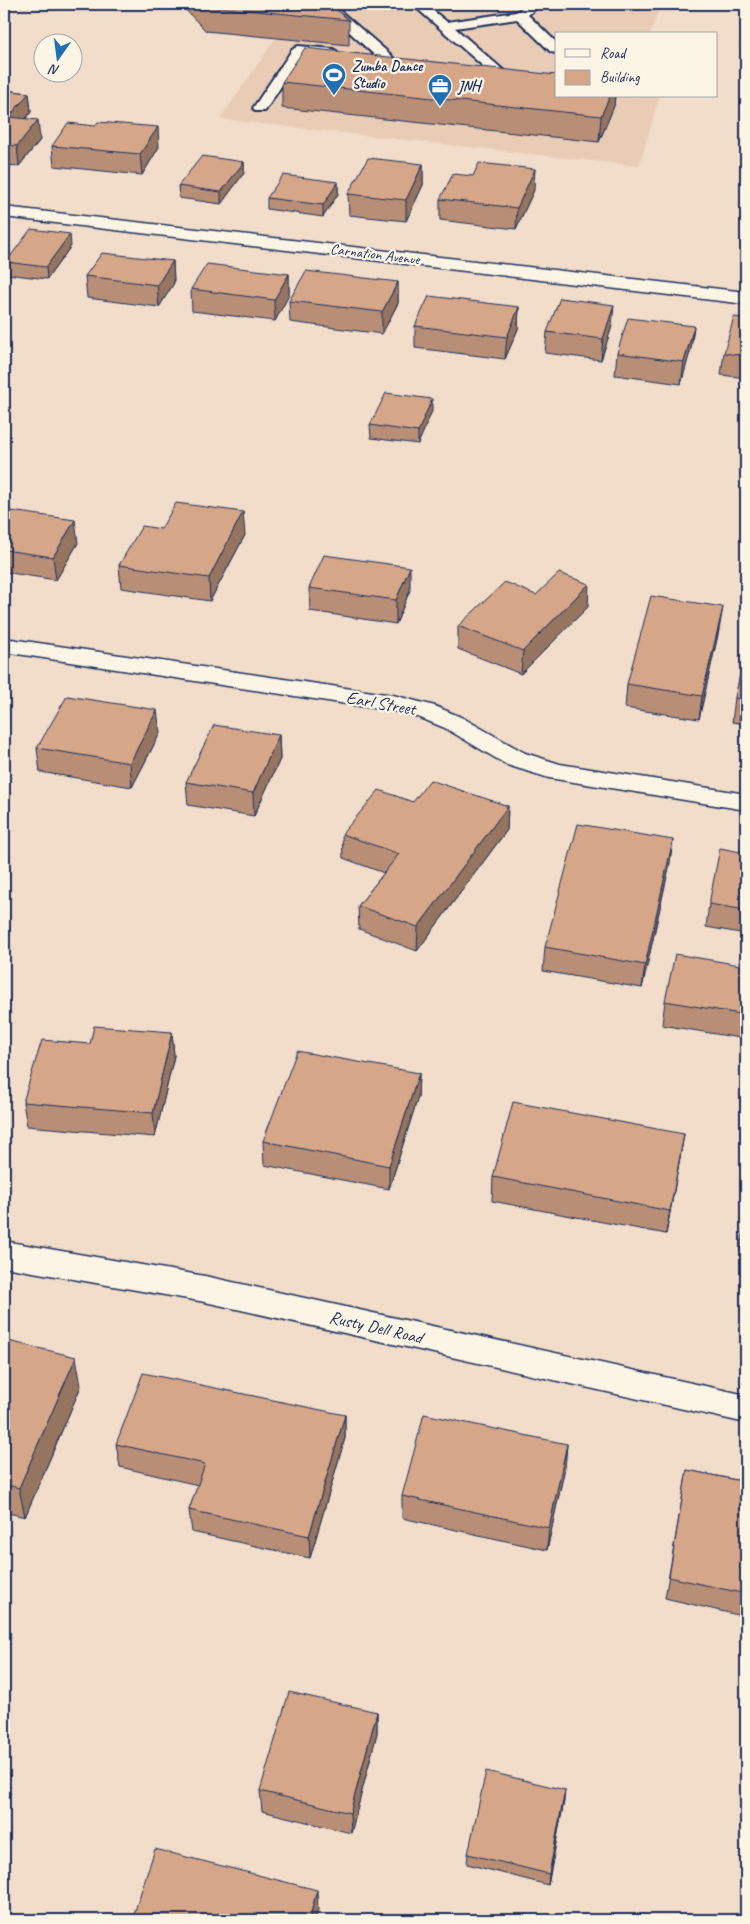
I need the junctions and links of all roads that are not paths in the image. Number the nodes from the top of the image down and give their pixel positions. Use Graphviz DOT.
graph roads {
  1 [pos="325,4"];
  2 [pos="418,4"];
  3 [pos="535,4"];
  4 [pos="520,15"];
  5 [pos="445,26"];
  6 [pos="555,48"];
  7 [pos="347,54"];
  8 [pos="366,56"];
  9 [pos="468,67"];
  10 [pos="496,70"];
  11 [pos="513,72"];
  12 [pos="260,108"];
  13 [pos="4,212"];
  14 [pos="746,298"];
  15 [pos="4,645"];
  16 [pos="746,802"];
  17 [pos="4,1254"];
  18 [pos="746,1409"];
  1 -- 8 [label="lane"];
  2 -- 5 [label="lane"];
  3 -- 4 [label="lane"];
  4 -- 5 [label="lane"];
  4 -- 6 [label="lane"];
  5 -- 10 [label="lane"];
  7 -- 12 [label="lane"];
  9 -- 10 [label="lane"];
  10 -- 11 [label="lane"];
  13 -- 14 [label="street, Carnation Avenue"];
  15 -- 16 [label="street, Earl Street"];
  17 -- 18 [label="street, Rusty Dell Road"];
}
